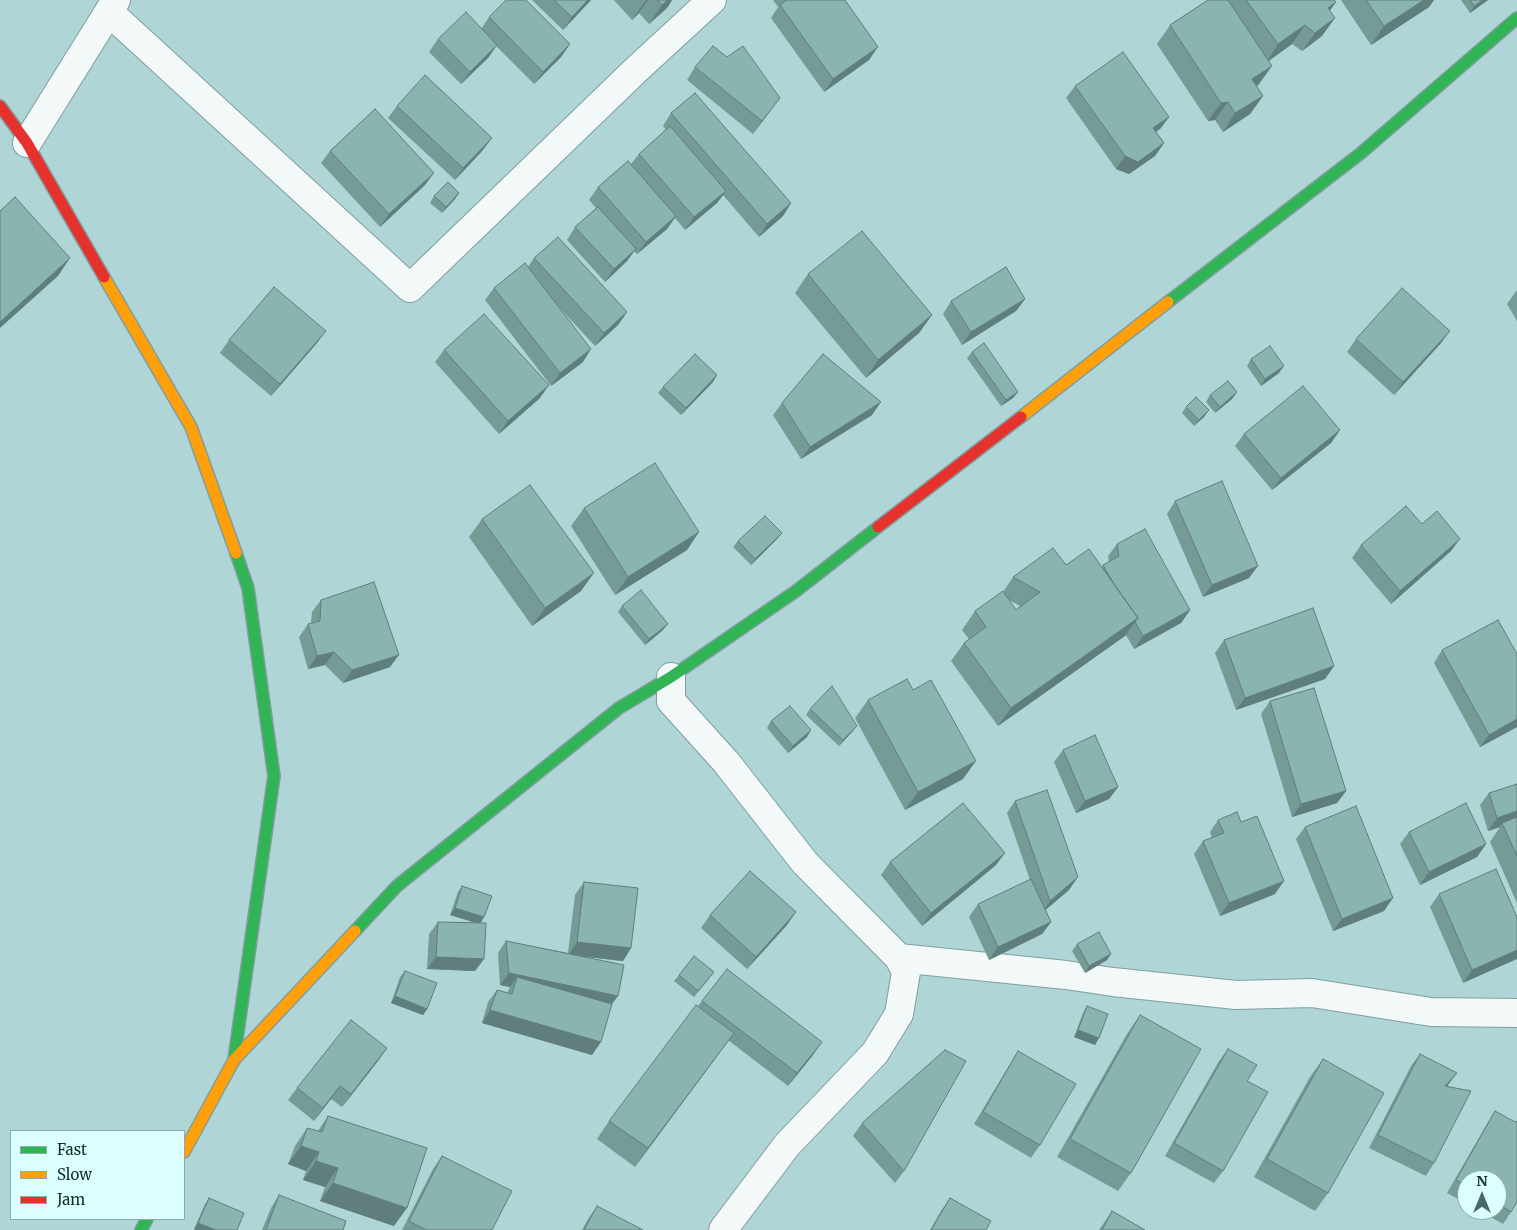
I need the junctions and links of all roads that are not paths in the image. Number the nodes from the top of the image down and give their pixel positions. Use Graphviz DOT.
graph roads {
  1 [pos="712,0"];
  2 [pos="112,6"];
  3 [pos="1517,18"];
  4 [pos="0,106"];
  5 [pos="27,143"];
  6 [pos="670,677"];
  7 [pos="900,958"];
  8 [pos="1517,1013"];
  9 [pos="234,1060"];
  10 [pos="185,1150"];
  11 [pos="723,1230"];
  1 -- 2 [label="street"];
  2 -- 5 [label="street"];
  3 -- 6 [label="street"];
  4 -- 5 [label="street"];
  5 -- 9 [label="street"];
  6 -- 7 [label="street"];
  6 -- 9 [label="street"];
  7 -- 8 [label="street"];
  7 -- 11 [label="street"];
  9 -- 10 [label="street"];
}
